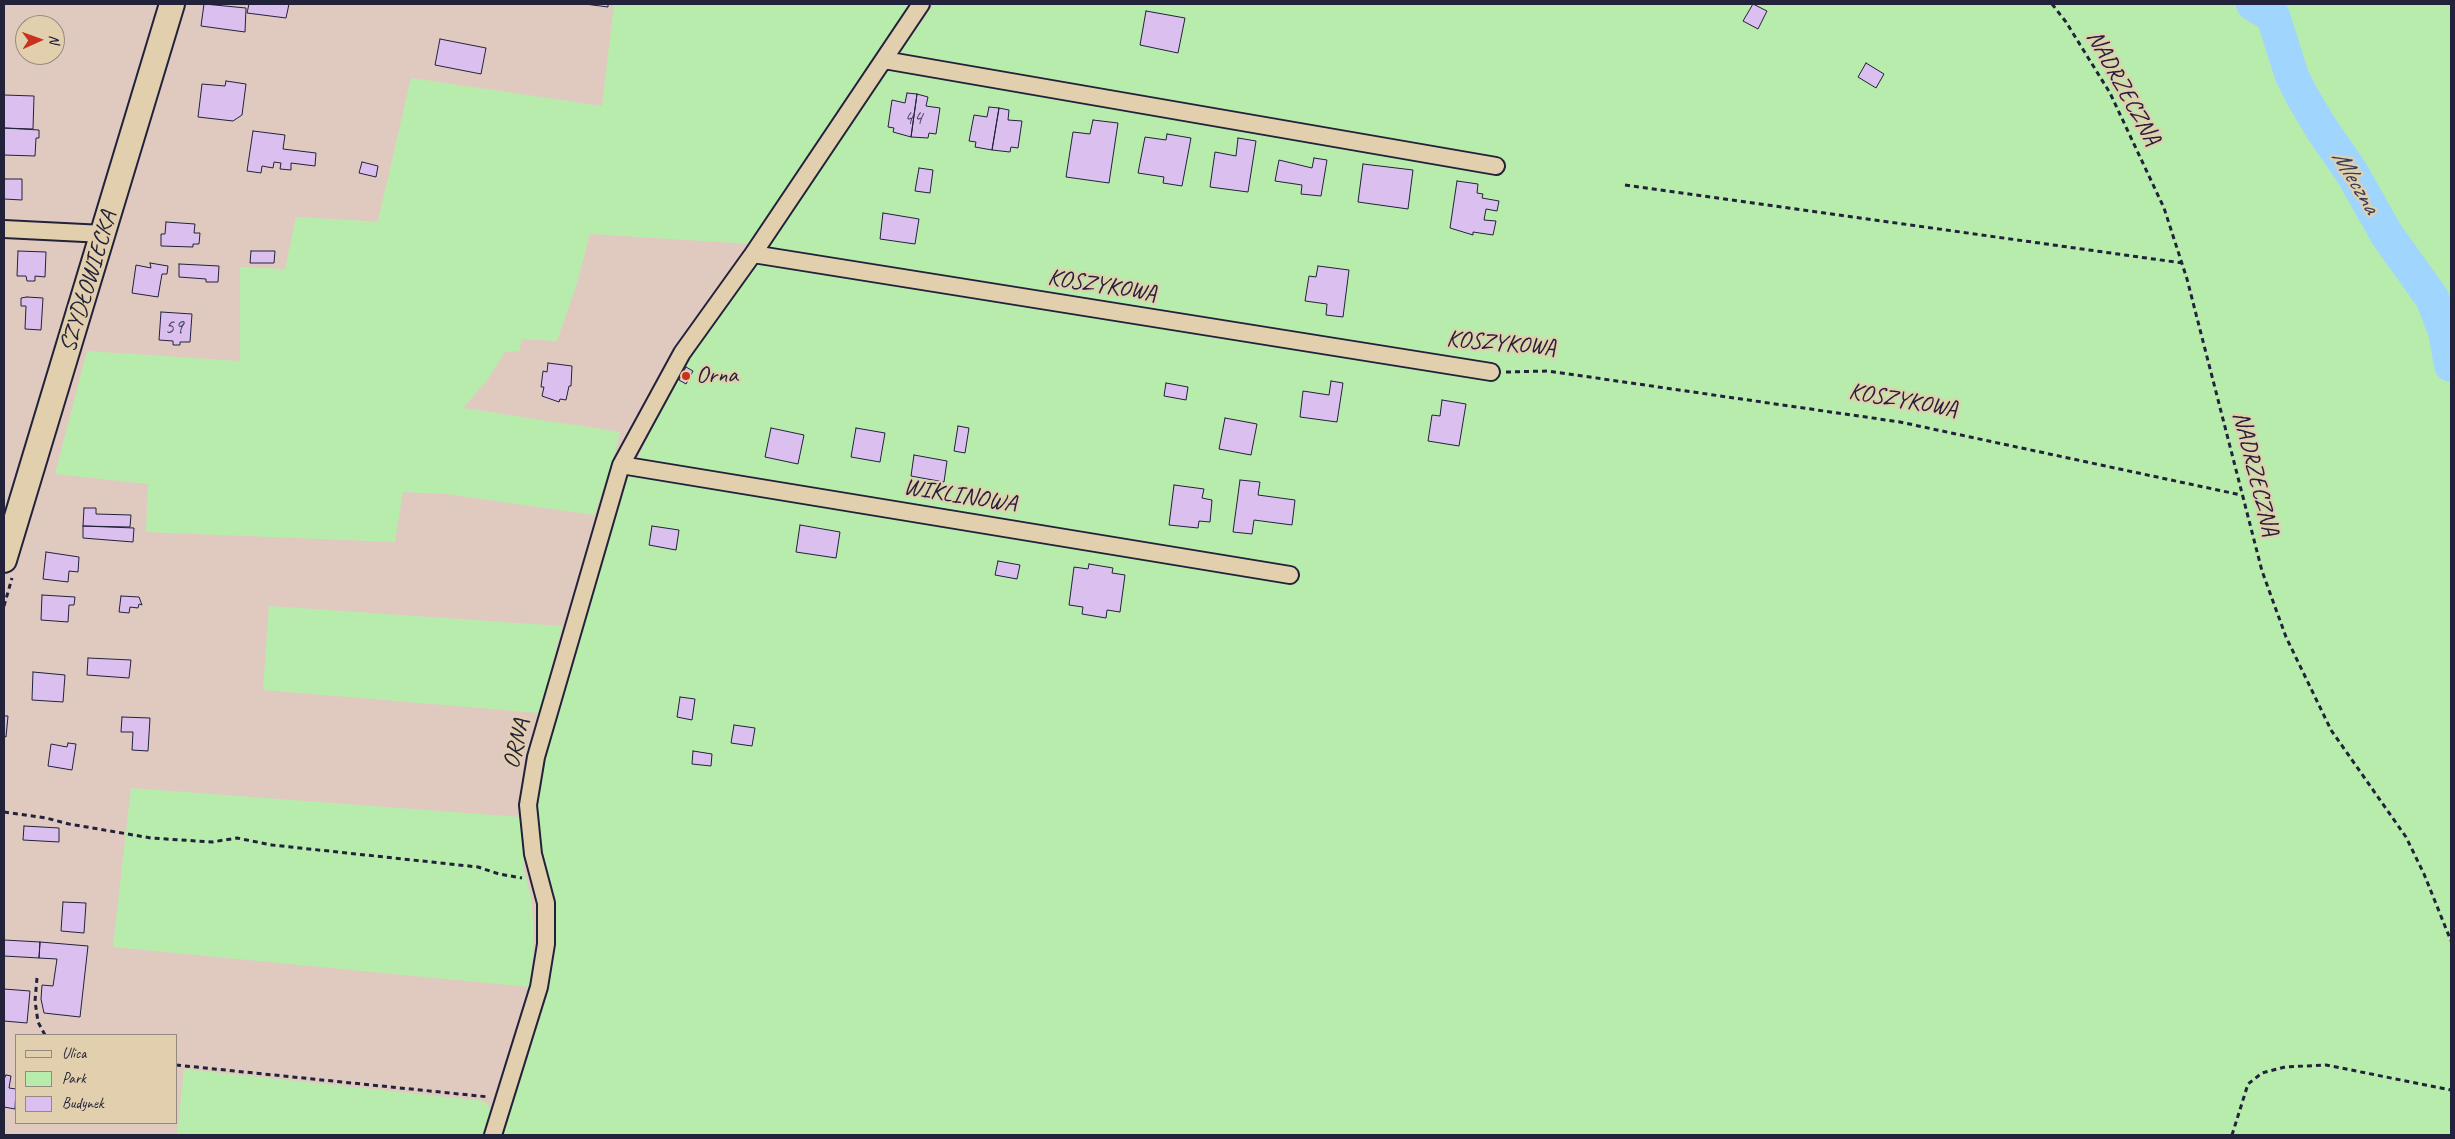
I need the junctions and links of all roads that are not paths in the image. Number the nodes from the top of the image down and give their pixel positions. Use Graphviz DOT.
graph roads {
  1 [pos="172,4"];
  2 [pos="921,4"];
  3 [pos="884,60"];
  4 [pos="1496,166"];
  5 [pos="4,229"];
  6 [pos="104,234"];
  7 [pos="753,254"];
  8 [pos="1491,372"];
  9 [pos="621,464"];
  10 [pos="4,560"];
  11 [pos="1290,575"];
  12 [pos="493,1135"];
  1 -- 6 [label="street, SZYDŁOWIECKA"];
  2 -- 3 [label="street, ORNA"];
  3 -- 4 [label="street"];
  3 -- 7 [label="street, ORNA"];
  5 -- 6 [label="street"];
  6 -- 10 [label="street, SZYDŁOWIECKA"];
  7 -- 8 [label="street, KOSZYKOWA"];
  7 -- 9 [label="street, ORNA"];
  9 -- 11 [label="street, WIKLINOWA"];
  9 -- 12 [label="street, ORNA"];
}
